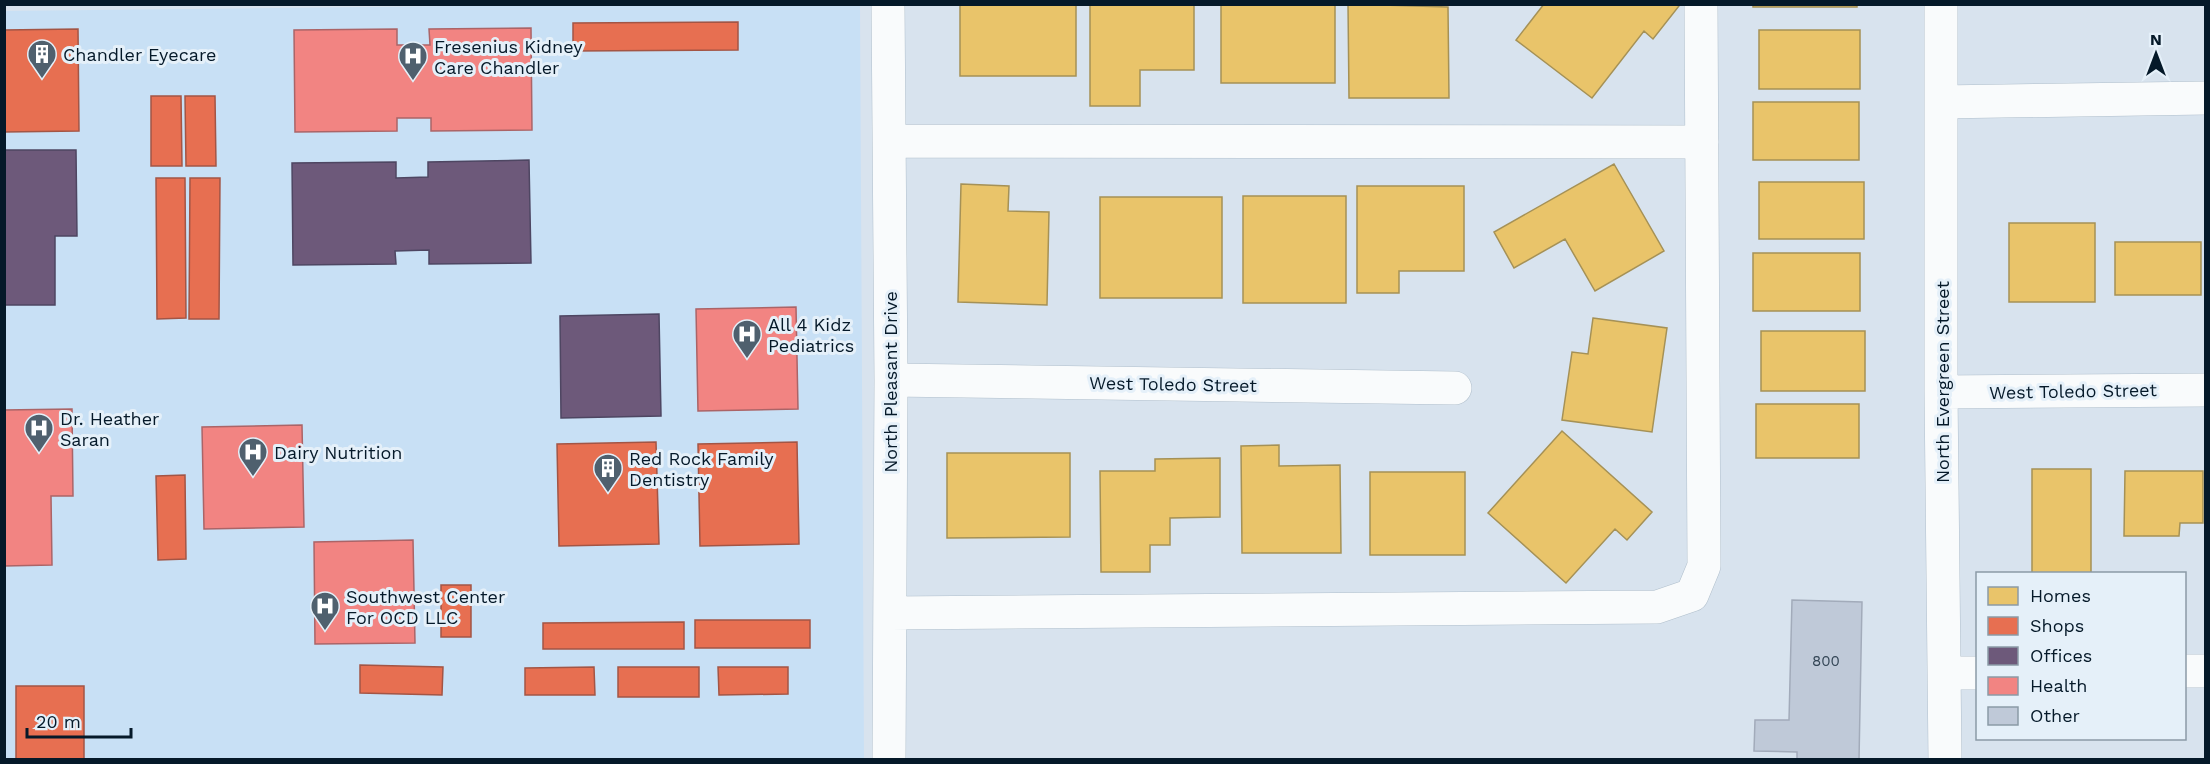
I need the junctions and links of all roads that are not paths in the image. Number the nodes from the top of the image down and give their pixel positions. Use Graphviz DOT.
graph roads {
  1 [pos="888,4"];
  2 [pos="1701,4"];
  3 [pos="1941,4"];
  4 [pos="2205,98"];
  5 [pos="1941,102"];
  6 [pos="889,141"];
  7 [pos="1702,142"];
  8 [pos="891,380"];
  9 [pos="1455,388"];
  10 [pos="2205,390"];
  11 [pos="1941,392"];
  12 [pos="890,613"];
  13 [pos="2186,671"];
  14 [pos="2205,671"];
  15 [pos="1944,673"];
  16 [pos="1976,673"];
  17 [pos="889,759"];
  18 [pos="1945,759"];
  1 -- 6 [label="street, North Pleasant Drive"];
  2 -- 7 [label="street"];
  3 -- 5 [label="street, North Evergreen Street"];
  4 -- 5 [label="street"];
  5 -- 11 [label="street, North Evergreen Street"];
  6 -- 7 [label="street"];
  6 -- 8 [label="street, North Pleasant Drive"];
  7 -- 12 [label="street"];
  8 -- 9 [label="street, West Toledo Street"];
  8 -- 12 [label="street, North Pleasant Drive"];
  10 -- 11 [label="street, West Toledo Street"];
  11 -- 15 [label="street, North Evergreen Street"];
  12 -- 17 [label="street, North Pleasant Drive"];
  13 -- 14 [label="street"];
  15 -- 16 [label="street"];
  15 -- 18 [label="street, North Evergreen Street"];
}
